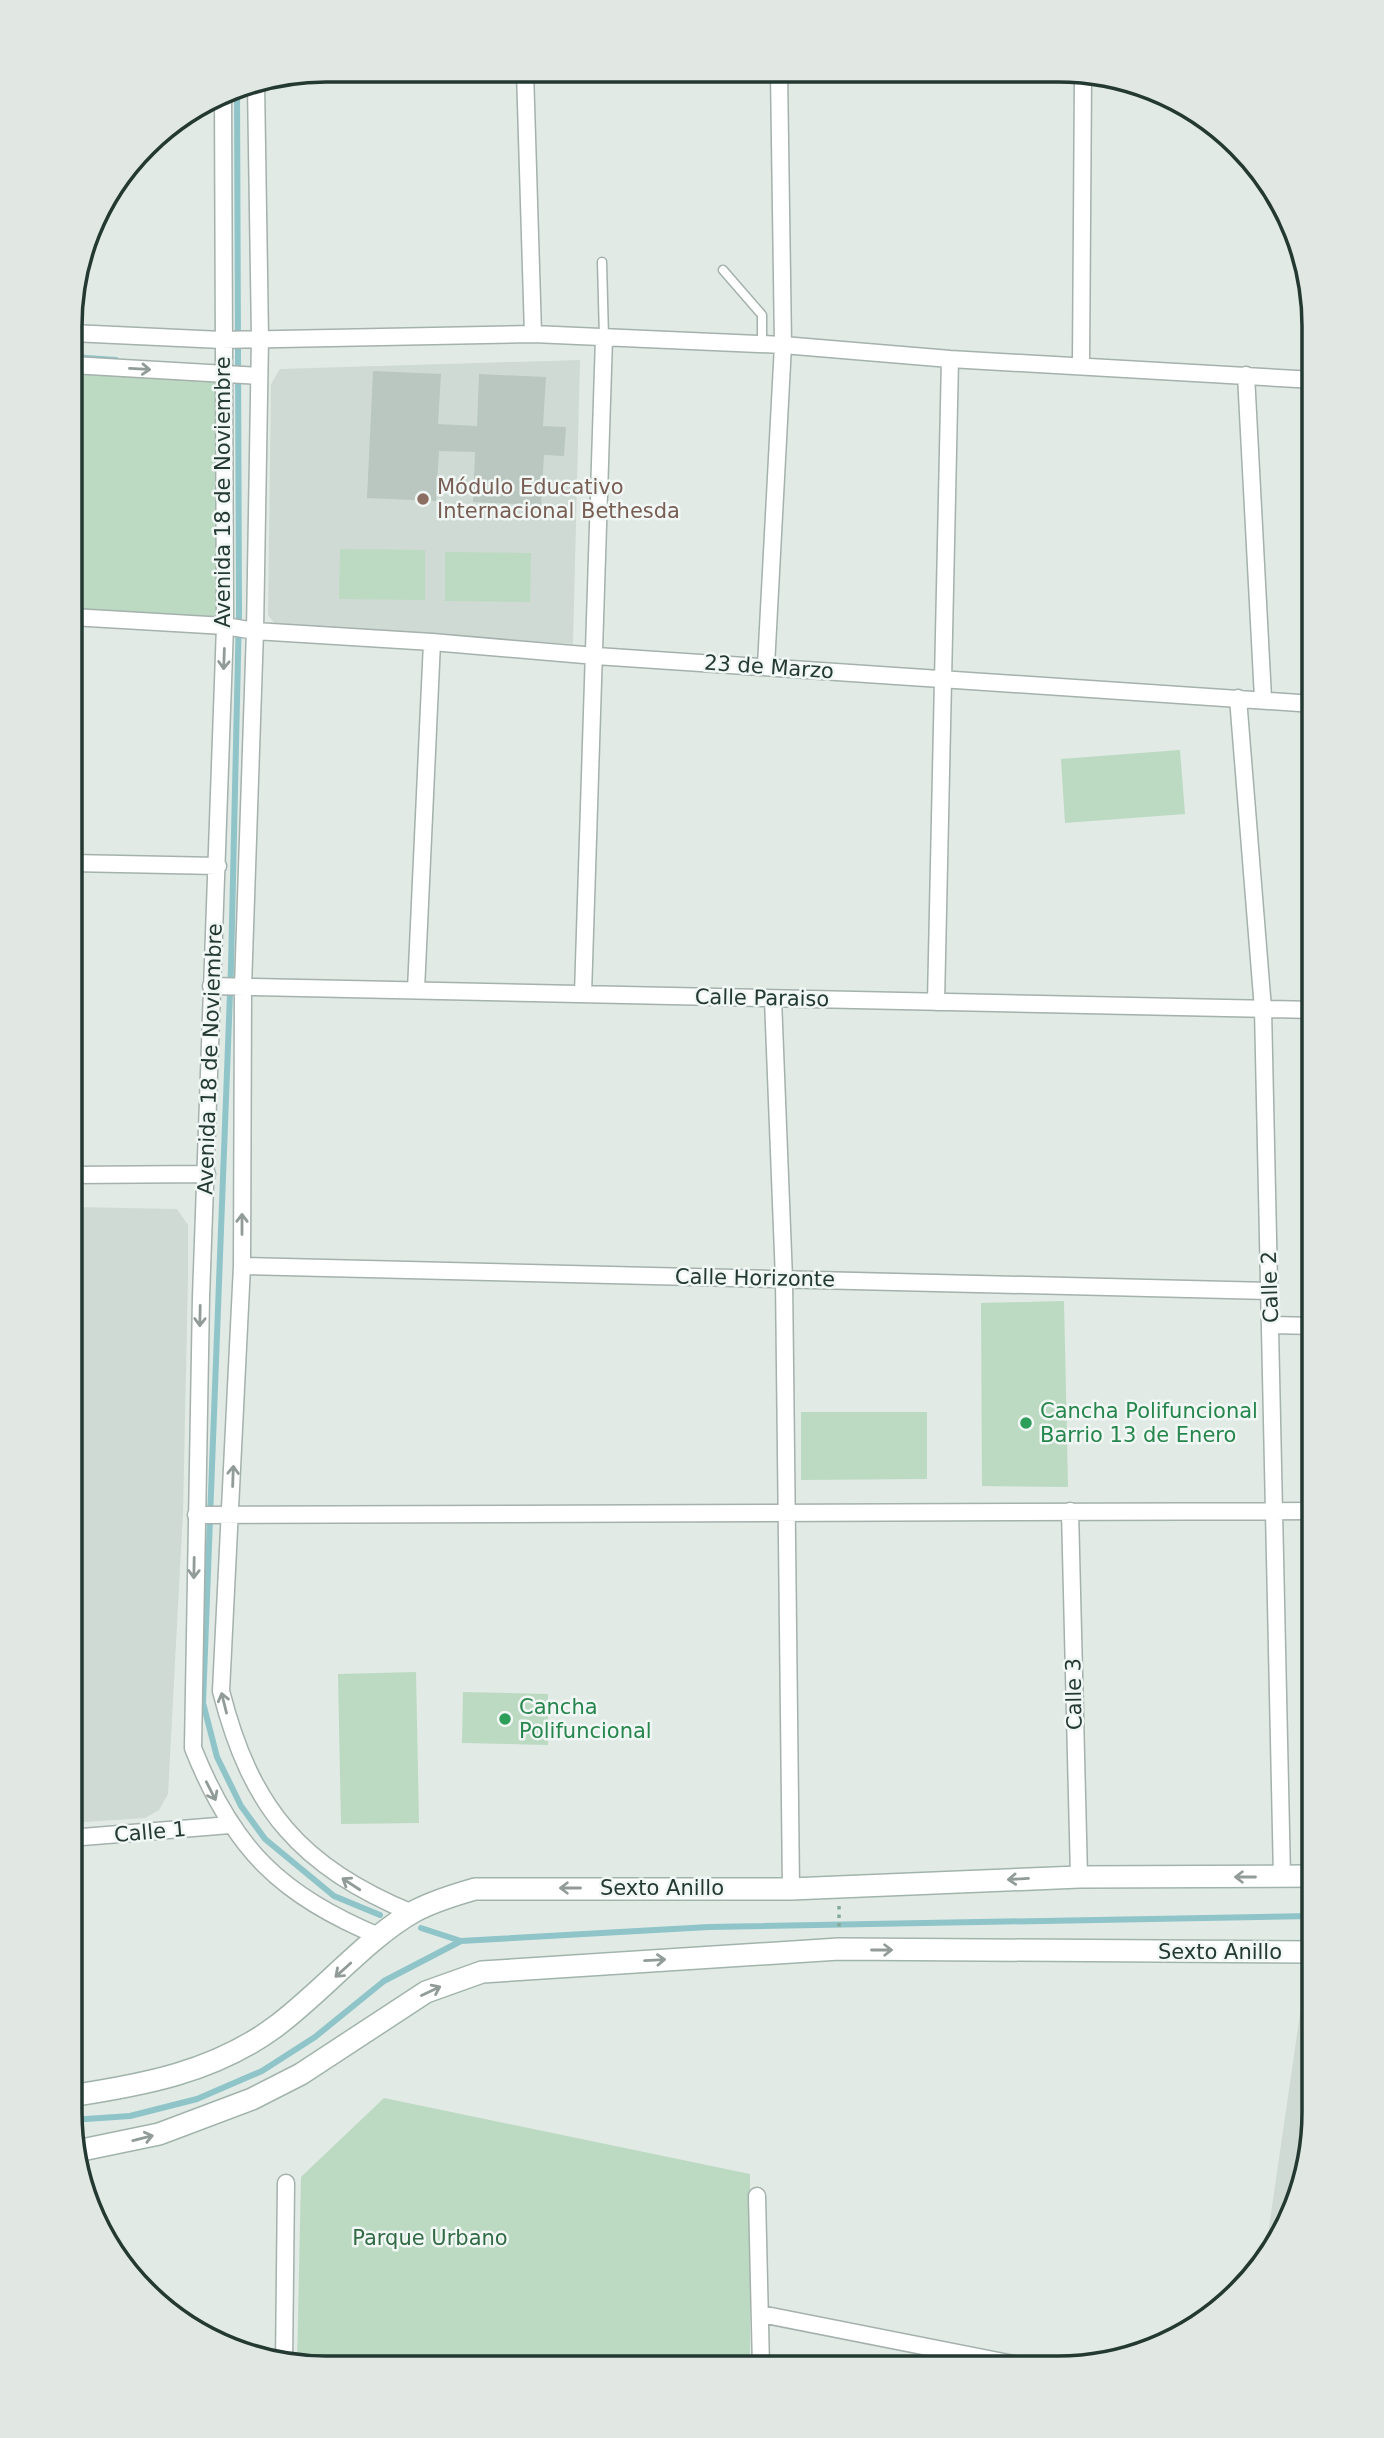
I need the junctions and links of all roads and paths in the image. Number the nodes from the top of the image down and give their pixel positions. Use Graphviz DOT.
graph roads {
  1 [pos="525,82"];
  2 [pos="779,82"];
  3 [pos="1083,84"];
  4 [pos="256,93"];
  5 [pos="223,105"];
  6 [pos="602,262"];
  7 [pos="723,270"];
  8 [pos="82,334"];
  9 [pos="533,334"];
  10 [pos="256,338"];
  11 [pos="604,338"];
  12 [pos="225,342"];
  13 [pos="762,344"];
  14 [pos="783,345"];
  15 [pos="950,359"];
  16 [pos="82,365"];
  17 [pos="1082,365"];
  18 [pos="226,372"];
  19 [pos="1246,375"];
  20 [pos="256,376"];
  21 [pos="1302,379"];
  22 [pos="82,618"];
  23 [pos="240,628"];
  24 [pos="432,642"];
  25 [pos="596,656"];
  26 [pos="766,666"];
  27 [pos="942,678"];
  28 [pos="1238,698"];
  29 [pos="1263,698"];
  30 [pos="1302,703"];
  31 [pos="82,863"];
  32 [pos="218,866"];
  33 [pos="227,986"];
  34 [pos="416,990"];
  35 [pos="583,994"];
  36 [pos="773,999"];
  37 [pos="936,1002"];
  38 [pos="1263,1009"];
  39 [pos="1302,1010"];
  40 [pos="207,1174"];
  41 [pos="82,1175"];
  42 [pos="242,1266"];
  43 [pos="785,1279"];
  44 [pos="1269,1291"];
  45 [pos="1272,1325"];
  46 [pos="1301,1326"];
  47 [pos="1070,1511"];
  48 [pos="1274,1511"];
  49 [pos="1301,1511"];
  50 [pos="213,1514"];
  51 [pos="789,1514"];
  52 [pos="230,1825"];
  53 [pos="82,1837"];
  54 [pos="1301,1876"];
  55 [pos="1079,1877"];
  56 [pos="1282,1877"];
  57 [pos="791,1889"];
  58 [pos="839,1909"];
  59 [pos="412,1913"];
  60 [pos="381,1937"];
  61 [pos="839,1940"];
  62 [pos="1301,1952"];
  63 [pos="82,2094"];
  64 [pos="85,2149"];
  65 [pos="286,2183"];
  66 [pos="757,2196"];
  67 [pos="761,2314"];
  68 [pos="284,2352"];
  69 [pos="761,2356"];
  70 [pos="973,2356"];
  1 -- 9 [label="street"];
  2 -- 14 [label="street"];
  3 -- 17 [label="street"];
  4 -- 10 [label="street, Avenida 18 de Noviembre"];
  5 -- 12 [label="street, Avenida 18 de Noviembre"];
  6 -- 11 [label="lane"];
  7 -- 13 [label="lane"];
  8 -- 12 [label="street"];
  9 -- 10 [label="street"];
  9 -- 11 [label="street"];
  10 -- 12 [label="street"];
  10 -- 20 [label="street, Avenida 18 de Noviembre"];
  11 -- 13 [label="street"];
  11 -- 25 [label="street"];
  12 -- 18 [label="street, Avenida 18 de Noviembre"];
  13 -- 14 [label="street"];
  14 -- 15 [label="street"];
  14 -- 26 [label="street"];
  15 -- 17 [label="street"];
  15 -- 27 [label="street"];
  16 -- 18 [label="street, one-way"];
  17 -- 19 [label="street"];
  18 -- 20 [label="street"];
  18 -- 23 [label="street, Avenida 18 de Noviembre"];
  19 -- 21 [label="street"];
  19 -- 29 [label="street"];
  20 -- 23 [label="street, Avenida 18 de Noviembre"];
  22 -- 23 [label="street, 23 de Marzo"];
  23 -- 24 [label="street, 23 de Marzo"];
  23 -- 32 [label="street, Avenida 18 de Noviembre, one-way"];
  23 -- 33 [label="street, Avenida 18 de Noviembre"];
  24 -- 25 [label="street, 23 de Marzo"];
  24 -- 34 [label="street"];
  25 -- 26 [label="street, 23 de Marzo"];
  25 -- 35 [label="street"];
  26 -- 27 [label="street, 23 de Marzo"];
  27 -- 28 [label="street, 23 de Marzo"];
  27 -- 37 [label="street"];
  28 -- 29 [label="street, 23 de Marzo"];
  28 -- 38 [label="street, Calle 2"];
  29 -- 30 [label="street, 23 de Marzo"];
  31 -- 32 [label="street"];
  32 -- 33 [label="street, Avenida 18 de Noviembre"];
  33 -- 34 [label="street, Calle Paraiso"];
  33 -- 40 [label="street, Avenida 18 de Noviembre"];
  42 -- 33 [label="street, Avenida 18 de Noviembre, one-way"];
  34 -- 35 [label="street, Calle Paraiso"];
  35 -- 36 [label="street, Calle Paraiso"];
  36 -- 37 [label="street, Calle Paraiso"];
  36 -- 43 [label="street"];
  37 -- 38 [label="street, Calle Paraiso"];
  38 -- 39 [label="street, Calle Paraiso"];
  38 -- 44 [label="street, Calle 2"];
  40 -- 41 [label="street"];
  40 -- 50 [label="street, Avenida 18 de Noviembre, one-way"];
  42 -- 43 [label="street, Calle Horizonte"];
  50 -- 42 [label="street, Avenida 18 de Noviembre, one-way"];
  43 -- 44 [label="street, Calle Horizonte"];
  43 -- 51 [label="street"];
  44 -- 45 [label="street, Calle 2"];
  45 -- 46 [label="street"];
  45 -- 48 [label="street, Calle 2"];
  47 -- 48 [label="street"];
  47 -- 51 [label="street"];
  47 -- 55 [label="street, Calle 3"];
  48 -- 49 [label="street"];
  48 -- 56 [label="street, Calle 2"];
  50 -- 51 [label="street"];
  50 -- 52 [label="street, Avenida 18 de Noviembre, one-way"];
  59 -- 50 [label="street, Avenida 18 de Noviembre, one-way"];
  51 -- 57 [label="street"];
  52 -- 53 [label="street, Calle 1"];
  52 -- 60 [label="street, Avenida 18 de Noviembre"];
  54 -- 56 [label="main road, Sexto Anillo"];
  56 -- 55 [label="main road, Sexto Anillo, one-way"];
  55 -- 57 [label="main road, Sexto Anillo, one-way"];
  57 -- 59 [label="main road, Sexto Anillo, one-way"];
  58 -- 61 [label="path"];
  59 -- 60 [label="main road, Sexto Anillo"];
  60 -- 63 [label="main road, Sexto Anillo, one-way"];
  64 -- 62 [label="main road, Sexto Anillo, one-way"];
  65 -- 68 [label="street"];
  66 -- 67 [label="street"];
  67 -- 69 [label="street"];
  67 -- 70 [label="street"];
}
